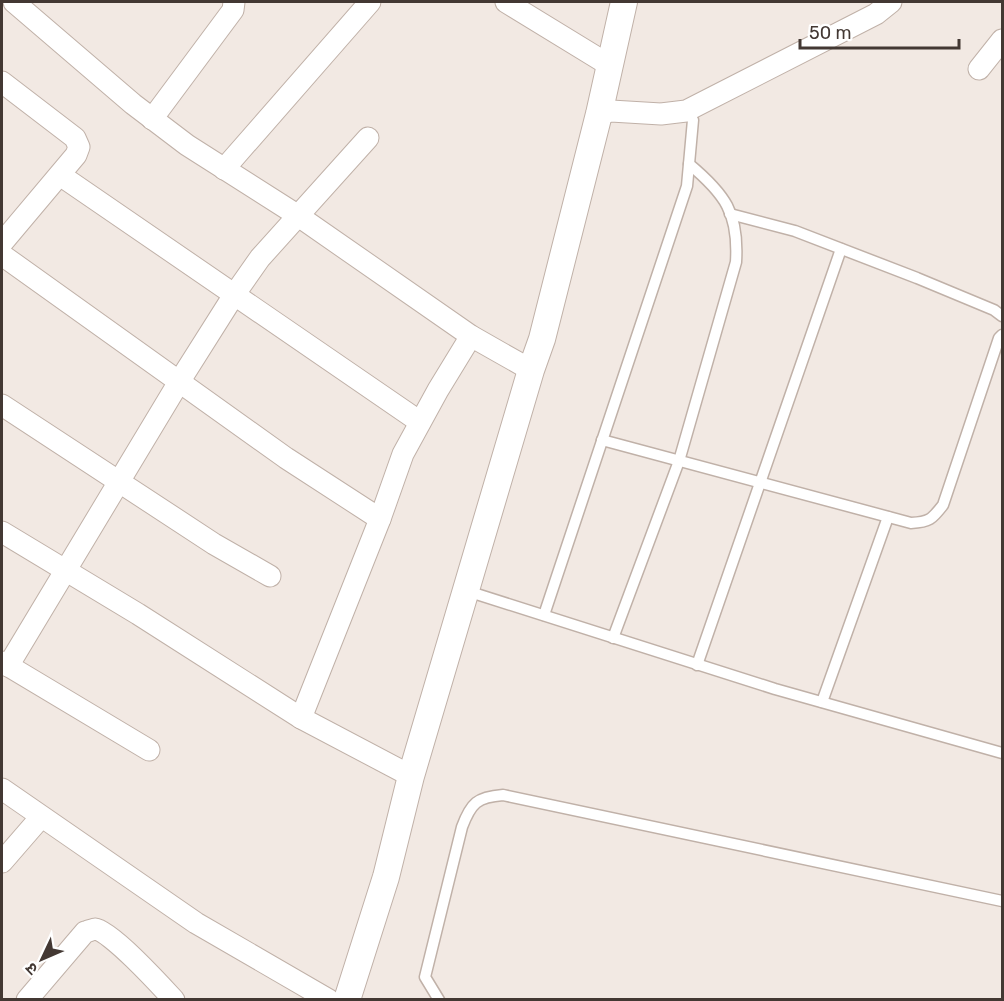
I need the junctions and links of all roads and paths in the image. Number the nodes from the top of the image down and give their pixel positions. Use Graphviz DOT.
graph roads {
  1 [pos="14,2"];
  2 [pos="234,2"];
  3 [pos="370,2"];
  4 [pos="506,2"];
  5 [pos="624,2"];
  6 [pos="891,2"];
  7 [pos="1002,40"];
  8 [pos="609,65"];
  9 [pos="979,69"];
  10 [pos="2,82"];
  11 [pos="686,111"];
  12 [pos="599,114"];
  13 [pos="152,119"];
  14 [pos="368,138"];
  15 [pos="689,164"];
  16 [pos="224,169"];
  17 [pos="60,174"];
  18 [pos="730,214"];
  19 [pos="297,215"];
  20 [pos="2,243"];
  21 [pos="841,249"];
  22 [pos="2,255"];
  23 [pos="234,295"];
  24 [pos="1002,316"];
  25 [pos="1002,335"];
  26 [pos="471,336"];
  27 [pos="531,370"];
  28 [pos="179,381"];
  29 [pos="2,405"];
  30 [pos="420,422"];
  31 [pos="602,440"];
  32 [pos="679,461"];
  33 [pos="120,482"];
  34 [pos="761,483"];
  35 [pos="888,517"];
  36 [pos="380,519"];
  37 [pos="2,532"];
  38 [pos="66,571"];
  39 [pos="270,576"];
  40 [pos="467,591"];
  41 [pos="544,615"];
  42 [pos="614,638"];
  43 [pos="5,664"];
  44 [pos="697,665"];
  45 [pos="822,702"];
  46 [pos="301,718"];
  47 [pos="149,750"];
  48 [pos="1002,753"];
  49 [pos="411,776"];
  50 [pos="2,789"];
  51 [pos="41,817"];
  52 [pos="2,862"];
  53 [pos="1002,901"];
  54 [pos="27,999"];
  55 [pos="174,999"];
  56 [pos="329,999"];
  57 [pos="347,999"];
  58 [pos="439,999"];
  1 -- 13 [label="street"];
  2 -- 13 [label="street"];
  3 -- 16 [label="street"];
  4 -- 8 [label="street"];
  5 -- 8 [label="street"];
  6 -- 11 [label="street"];
  7 -- 9 [label="street"];
  8 -- 12 [label="street"];
  10 -- 17 [label="street"];
  11 -- 12 [label="street"];
  11 -- 15 [label="lane"];
  12 -- 27 [label="street"];
  13 -- 16 [label="street"];
  14 -- 19 [label="street"];
  15 -- 18 [label="lane"];
  15 -- 31 [label="lane"];
  16 -- 19 [label="street"];
  17 -- 20 [label="street"];
  17 -- 23 [label="street"];
  18 -- 21 [label="lane"];
  18 -- 32 [label="lane"];
  19 -- 23 [label="street"];
  19 -- 26 [label="street"];
  21 -- 24 [label="lane"];
  21 -- 34 [label="lane"];
  22 -- 28 [label="street"];
  23 -- 28 [label="street"];
  23 -- 30 [label="street"];
  25 -- 35 [label="lane"];
  26 -- 27 [label="street"];
  26 -- 30 [label="street"];
  27 -- 40 [label="street"];
  28 -- 33 [label="street"];
  28 -- 36 [label="street"];
  29 -- 33 [label="street"];
  30 -- 36 [label="street"];
  31 -- 32 [label="lane"];
  31 -- 41 [label="lane"];
  32 -- 34 [label="lane"];
  32 -- 42 [label="lane"];
  33 -- 38 [label="street"];
  33 -- 39 [label="street"];
  34 -- 35 [label="lane"];
  34 -- 44 [label="lane"];
  35 -- 45 [label="lane"];
  36 -- 46 [label="street"];
  37 -- 38 [label="street"];
  38 -- 43 [label="street"];
  38 -- 46 [label="street"];
  40 -- 41 [label="lane"];
  40 -- 49 [label="street"];
  41 -- 42 [label="lane"];
  42 -- 44 [label="lane"];
  43 -- 47 [label="street"];
  44 -- 45 [label="lane"];
  45 -- 48 [label="lane"];
  46 -- 49 [label="street"];
  49 -- 57 [label="street"];
  50 -- 51 [label="street"];
  51 -- 52 [label="street"];
  51 -- 56 [label="street"];
  53 -- 58 [label="lane"];
  54 -- 55 [label="street"];
}
